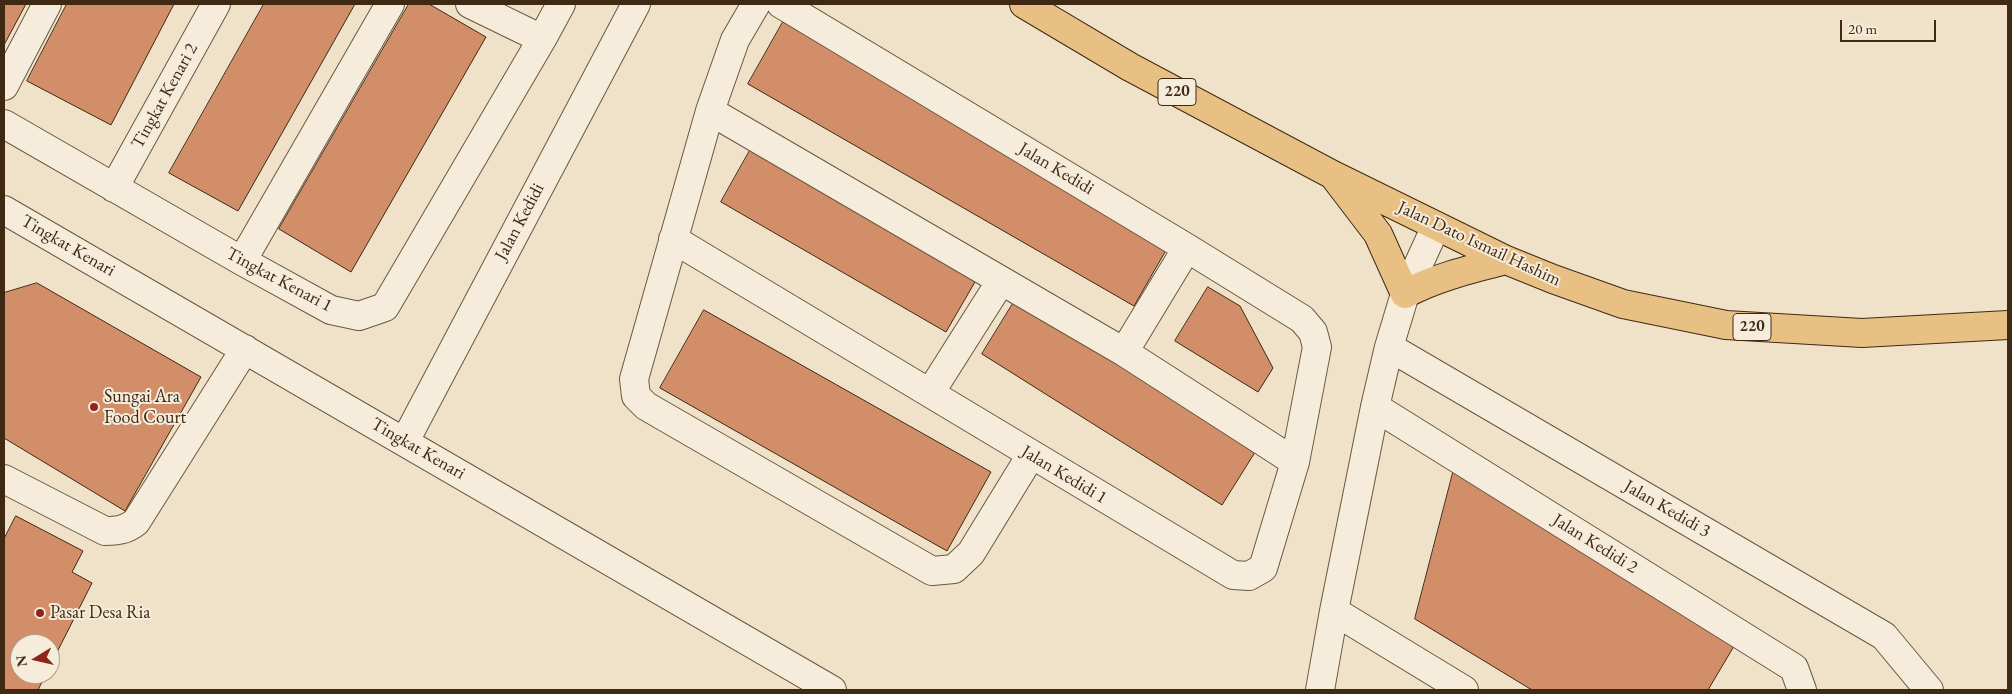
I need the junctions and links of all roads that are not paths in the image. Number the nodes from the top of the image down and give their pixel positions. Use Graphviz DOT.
graph roads {
  1 [pos="46,4"];
  2 [pos="216,4"];
  3 [pos="390,4"];
  4 [pos="470,4"];
  5 [pos="561,4"];
  6 [pos="636,4"];
  7 [pos="756,4"];
  8 [pos="781,4"];
  9 [pos="1024,4"];
  10 [pos="542,39"];
  11 [pos="4,86"];
  12 [pos="710,111"];
  13 [pos="4,124"];
  14 [pos="1333,175"];
  15 [pos="114,188"];
  16 [pos="7,218"];
  17 [pos="1436,226"];
  18 [pos="672,239"];
  19 [pos="1187,248"];
  20 [pos="1506,260"];
  21 [pos="242,261"];
  22 [pos="1001,281"];
  23 [pos="1405,294"];
  24 [pos="2008,325"];
  25 [pos="1390,346"];
  26 [pos="1317,347"];
  27 [pos="245,349"];
  28 [pos="1124,352"];
  29 [pos="930,393"];
  30 [pos="1375,407"];
  31 [pos="404,441"];
  32 [pos="1031,455"];
  33 [pos="1295,462"];
  34 [pos="4,479"];
  35 [pos="1334,611"];
  36 [pos="832,690"];
  37 [pos="1320,690"];
  38 [pos="1464,690"];
  39 [pos="1802,690"];
  40 [pos="1929,690"];
  1 -- 11 [label="street"];
  2 -- 15 [label="street, Tingkat Kenari 2"];
  3 -- 21 [label="street"];
  4 -- 10 [label="street"];
  5 -- 10 [label="street, Tingkat Kenari 1"];
  6 -- 31 [label="street, Jalan Kedidi"];
  7 -- 12 [label="street"];
  8 -- 19 [label="street, Jalan Kedidi"];
  9 -- 14 [label="main road, Jalan Dato Ismail Hashim / 220"];
  10 -- 21 [label="street, Tingkat Kenari 1"];
  12 -- 18 [label="street"];
  12 -- 22 [label="street"];
  13 -- 15 [label="street, Tingkat Kenari 1"];
  14 -- 17 [label="main road, Jalan Dato Ismail Hashim / 220"];
  14 -- 23 [label="main road"];
  15 -- 21 [label="street, Tingkat Kenari 1"];
  16 -- 27 [label="street, Tingkat Kenari"];
  17 -- 20 [label="main road, Jalan Dato Ismail Hashim / 220"];
  17 -- 23 [label="street"];
  18 -- 29 [label="street, Jalan Kedidi 1"];
  18 -- 32 [label="street"];
  19 -- 26 [label="street, Jalan Kedidi"];
  19 -- 28 [label="street"];
  20 -- 23 [label="main road"];
  20 -- 24 [label="main road, Jalan Dato Ismail Hashim / 220"];
  22 -- 28 [label="street"];
  22 -- 29 [label="street"];
  23 -- 25 [label="street"];
  25 -- 30 [label="street"];
  25 -- 40 [label="street, Jalan Kedidi 3"];
  26 -- 33 [label="street, Jalan Kedidi 1"];
  27 -- 31 [label="street, Tingkat Kenari"];
  27 -- 34 [label="street"];
  28 -- 33 [label="street"];
  29 -- 32 [label="street, Jalan Kedidi 1"];
  30 -- 35 [label="street"];
  30 -- 39 [label="street, Jalan Kedidi 2"];
  31 -- 36 [label="street, Tingkat Kenari"];
  32 -- 33 [label="street, Jalan Kedidi 1"];
  35 -- 37 [label="street"];
  35 -- 38 [label="street"];
}
